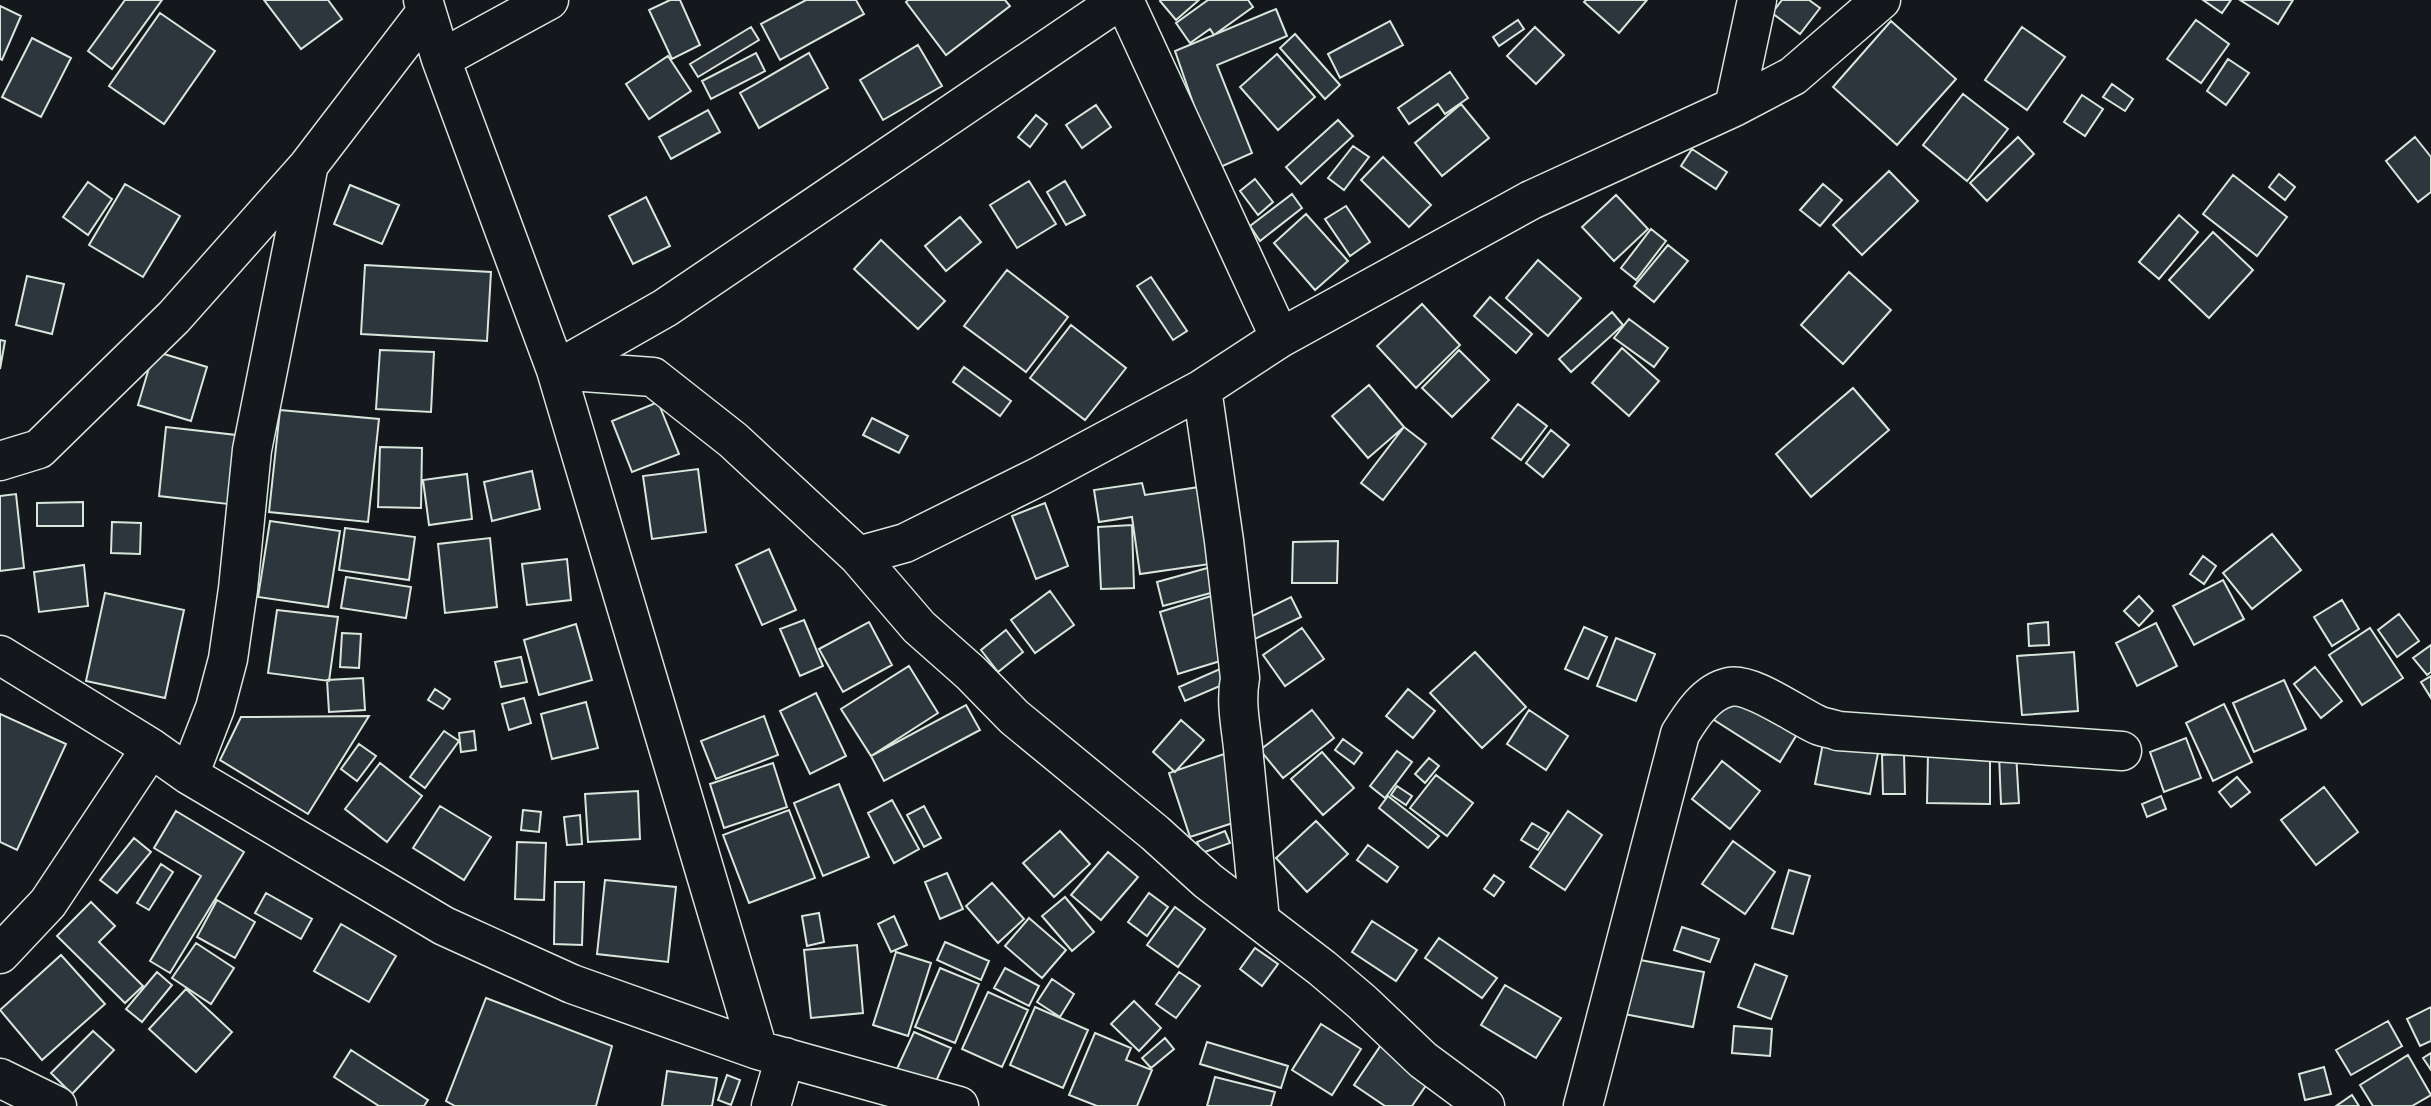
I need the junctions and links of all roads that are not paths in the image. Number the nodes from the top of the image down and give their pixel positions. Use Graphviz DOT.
graph roads {
  1 [pos="549,0"];
  2 [pos="1122,0"];
  3 [pos="1757,0"];
  4 [pos="1881,0"];
  5 [pos="424,6"];
  6 [pos="441,59"];
  7 [pos="1734,107"];
  8 [pos="308,166"];
  9 [pos="1280,338"];
  10 [pos="556,370"];
  11 [pos="1202,389"];
  12 [pos="0,461"];
  13 [pos="858,556"];
  14 [pos="0,655"];
  15 [pos="151,748"];
  16 [pos="2122,751"];
  17 [pos="189,775"];
  18 [pos="1260,920"];
  19 [pos="0,954"];
  20 [pos="772,1053"];
  21 [pos="0,1078"];
  22 [pos="57,1106"];
  23 [pos="771,1106"];
  24 [pos="959,1106"];
  25 [pos="1485,1106"];
  26 [pos="1583,1106"];
  1 -- 6 [label="street"];
  2 -- 9 [label="street"];
  2 -- 10 [label="street"];
  3 -- 7 [label="street"];
  4 -- 7 [label="street"];
  5 -- 6 [label="street"];
  5 -- 8 [label="street"];
  6 -- 10 [label="street"];
  7 -- 9 [label="street"];
  8 -- 12 [label="street"];
  8 -- 17 [label="street"];
  9 -- 11 [label="street"];
  10 -- 13 [label="street"];
  10 -- 20 [label="street"];
  11 -- 13 [label="street"];
  11 -- 18 [label="street"];
  13 -- 18 [label="street"];
  14 -- 15 [label="street"];
  15 -- 17 [label="street"];
  15 -- 19 [label="street"];
  16 -- 26 [label="street"];
  17 -- 20 [label="street"];
  18 -- 25 [label="street"];
  20 -- 23 [label="street"];
  20 -- 24 [label="street"];
  21 -- 22 [label="street"];
}
